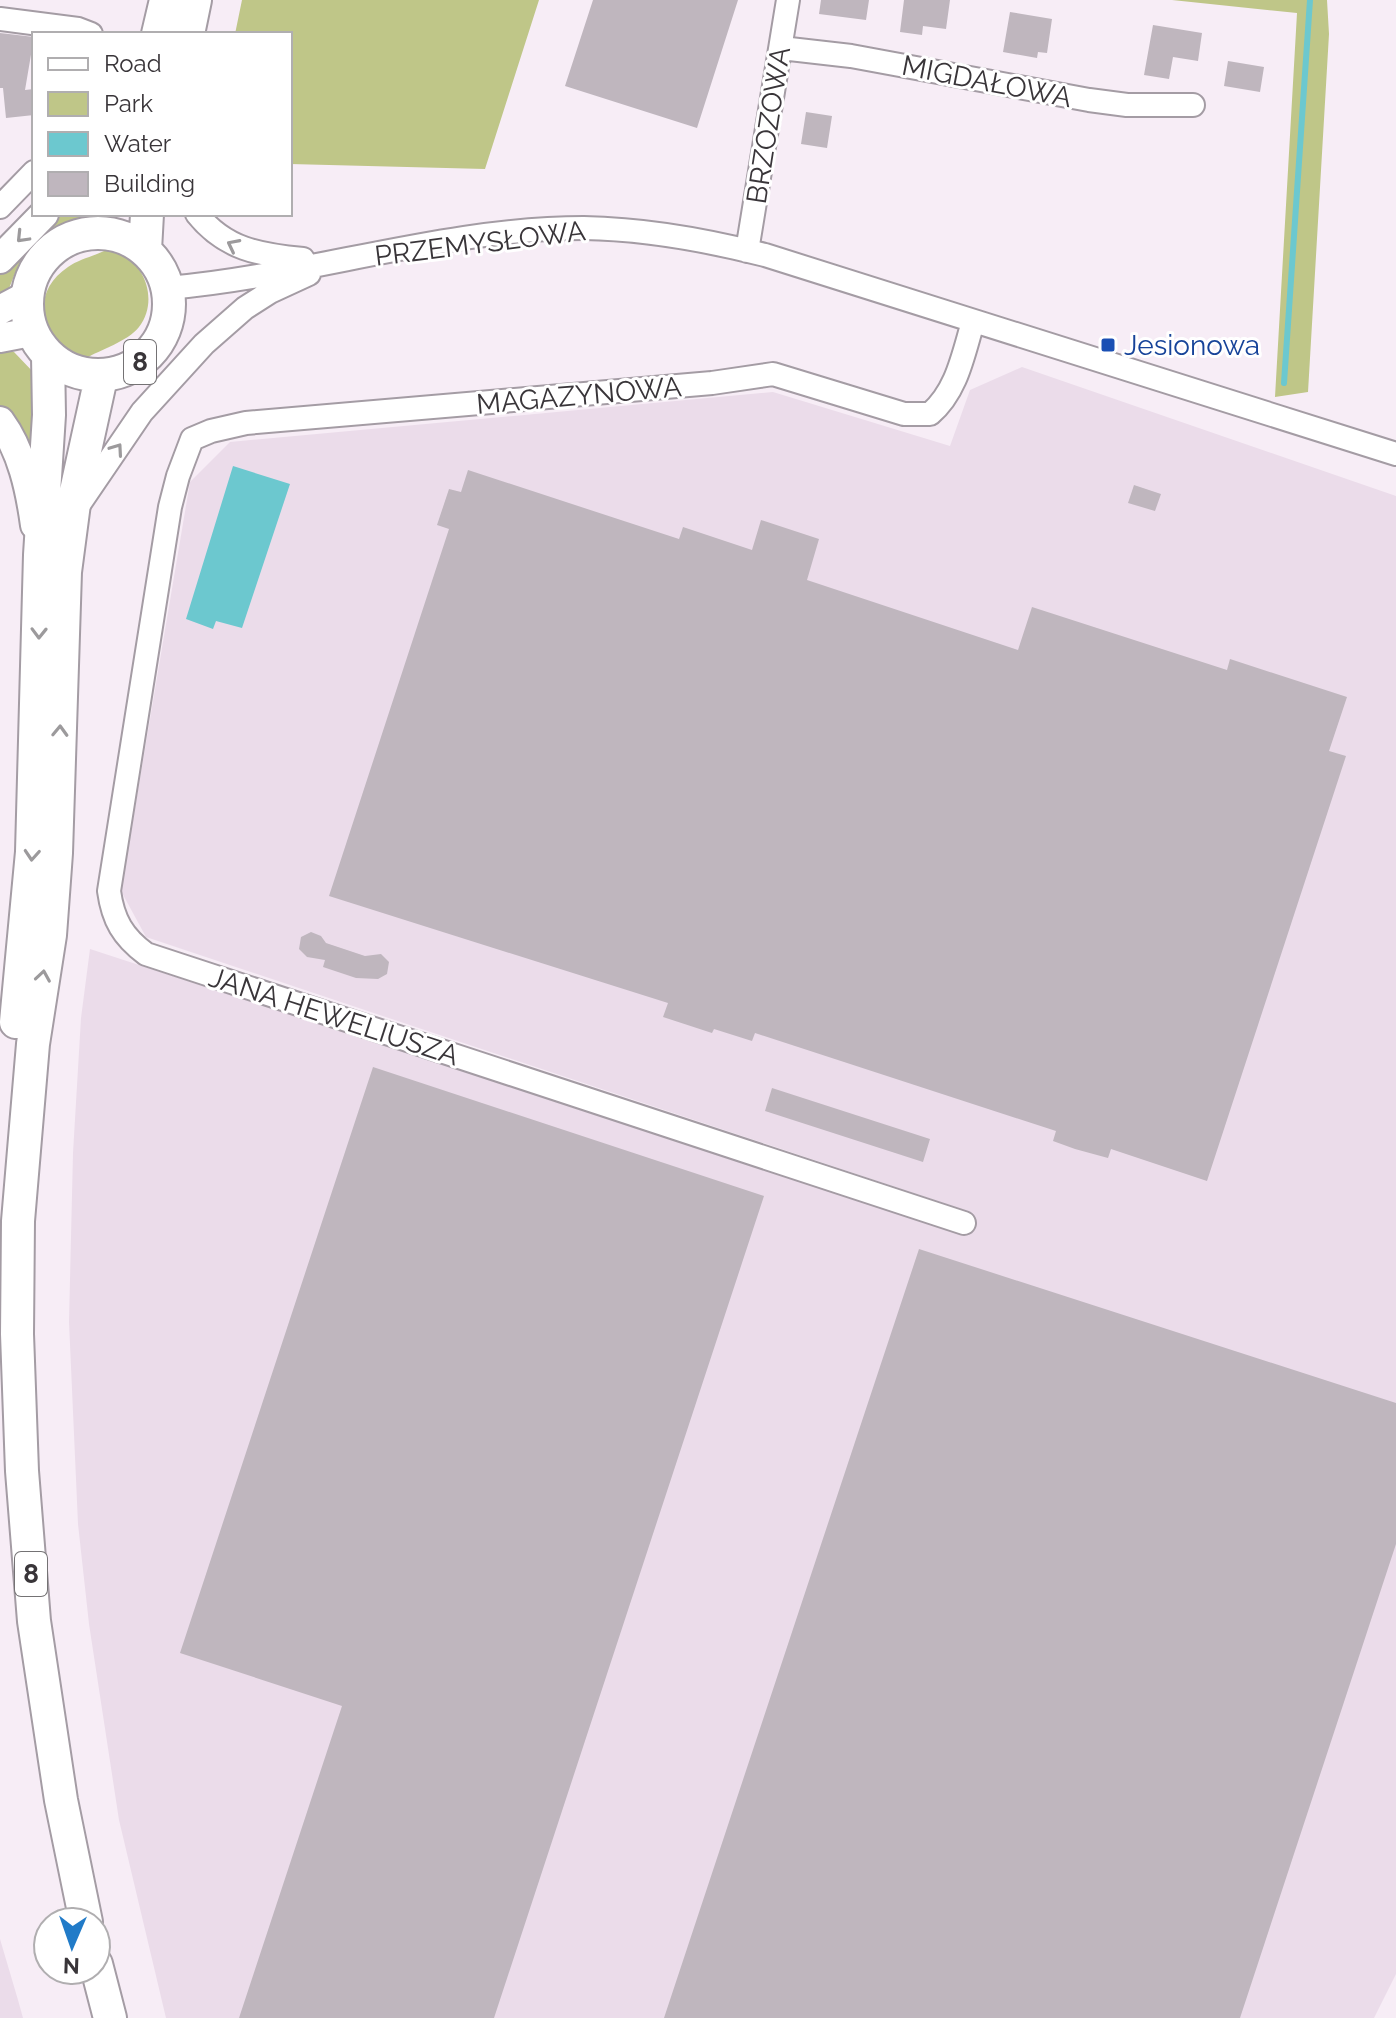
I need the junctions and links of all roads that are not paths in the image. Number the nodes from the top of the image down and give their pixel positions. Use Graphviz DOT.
graph roads {
  1 [pos="166,0"];
  2 [pos="195,0"];
  3 [pos="788,0"];
  4 [pos="0,19"];
  5 [pos="86,32"];
  6 [pos="158,32"];
  7 [pos="188,32"];
  8 [pos="781,48"];
  9 [pos="1193,105"];
  10 [pos="32,174"];
  11 [pos="0,207"];
  12 [pos="42,216"];
  13 [pos="147,216"];
  14 [pos="199,216"];
  15 [pos="97,223"];
  16 [pos="145,250"];
  17 [pos="747,251"];
  18 [pos="0,259"];
  19 [pos="336,262"];
  20 [pos="168,288"];
  21 [pos="13,303"];
  22 [pos="973,322"];
  23 [pos="0,338"];
  24 [pos="40,344"];
  25 [pos="107,375"];
  26 [pos="0,421"];
  27 [pos="1396,454"];
  28 [pos="170,507"];
  29 [pos="73,513"];
  30 [pos="40,555"];
  31 [pos="18,1221"];
  32 [pos="964,1223"];
  33 [pos="83,1906"];
  34 [pos="102,1986"];
  35 [pos="110,2018"];
  1 -- 6 [label="highway"];
  2 -- 7 [label="highway"];
  3 -- 8 [label="street, BRZOZOWA"];
  4 -- 5 [label="street"];
  8 -- 9 [label="street, MIGDAŁOWA"];
  8 -- 17 [label="street, BRZOZOWA"];
  10 -- 11 [label="street"];
  12 -- 18 [label="main road, one-way"];
  13 -- 16 [label="highway"];
  19 -- 14 [label="street, one-way"];
  15 -- 16 [label="highway, 8"];
  15 -- 21 [label="highway, 8"];
  16 -- 20 [label="highway"];
  17 -- 19 [label="street, PRZEMYSŁOWA"];
  17 -- 22 [label="street, PRZEMYSŁOWA"];
  19 -- 20 [label="street, PRZEMYSŁOWA"];
  29 -- 19 [label="street, one-way"];
  20 -- 25 [label="highway, 8"];
  21 -- 24 [label="highway, 8"];
  22 -- 27 [label="street"];
  22 -- 28 [label="street, MAGAZYNOWA"];
  23 -- 24 [label="main road"];
  24 -- 25 [label="highway, 8"];
  24 -- 30 [label="highway, 8"];
  25 -- 29 [label="highway, 8"];
  26 -- 30 [label="main road"];
  28 -- 32 [label="street, JANA HEWELIUSZA"];
  31 -- 29 [label="highway, 8, one-way"];
  30 -- 31 [label="highway, 8, one-way"];
  31 -- 33 [label="highway, 8"];
  34 -- 35 [label="highway"];
}
